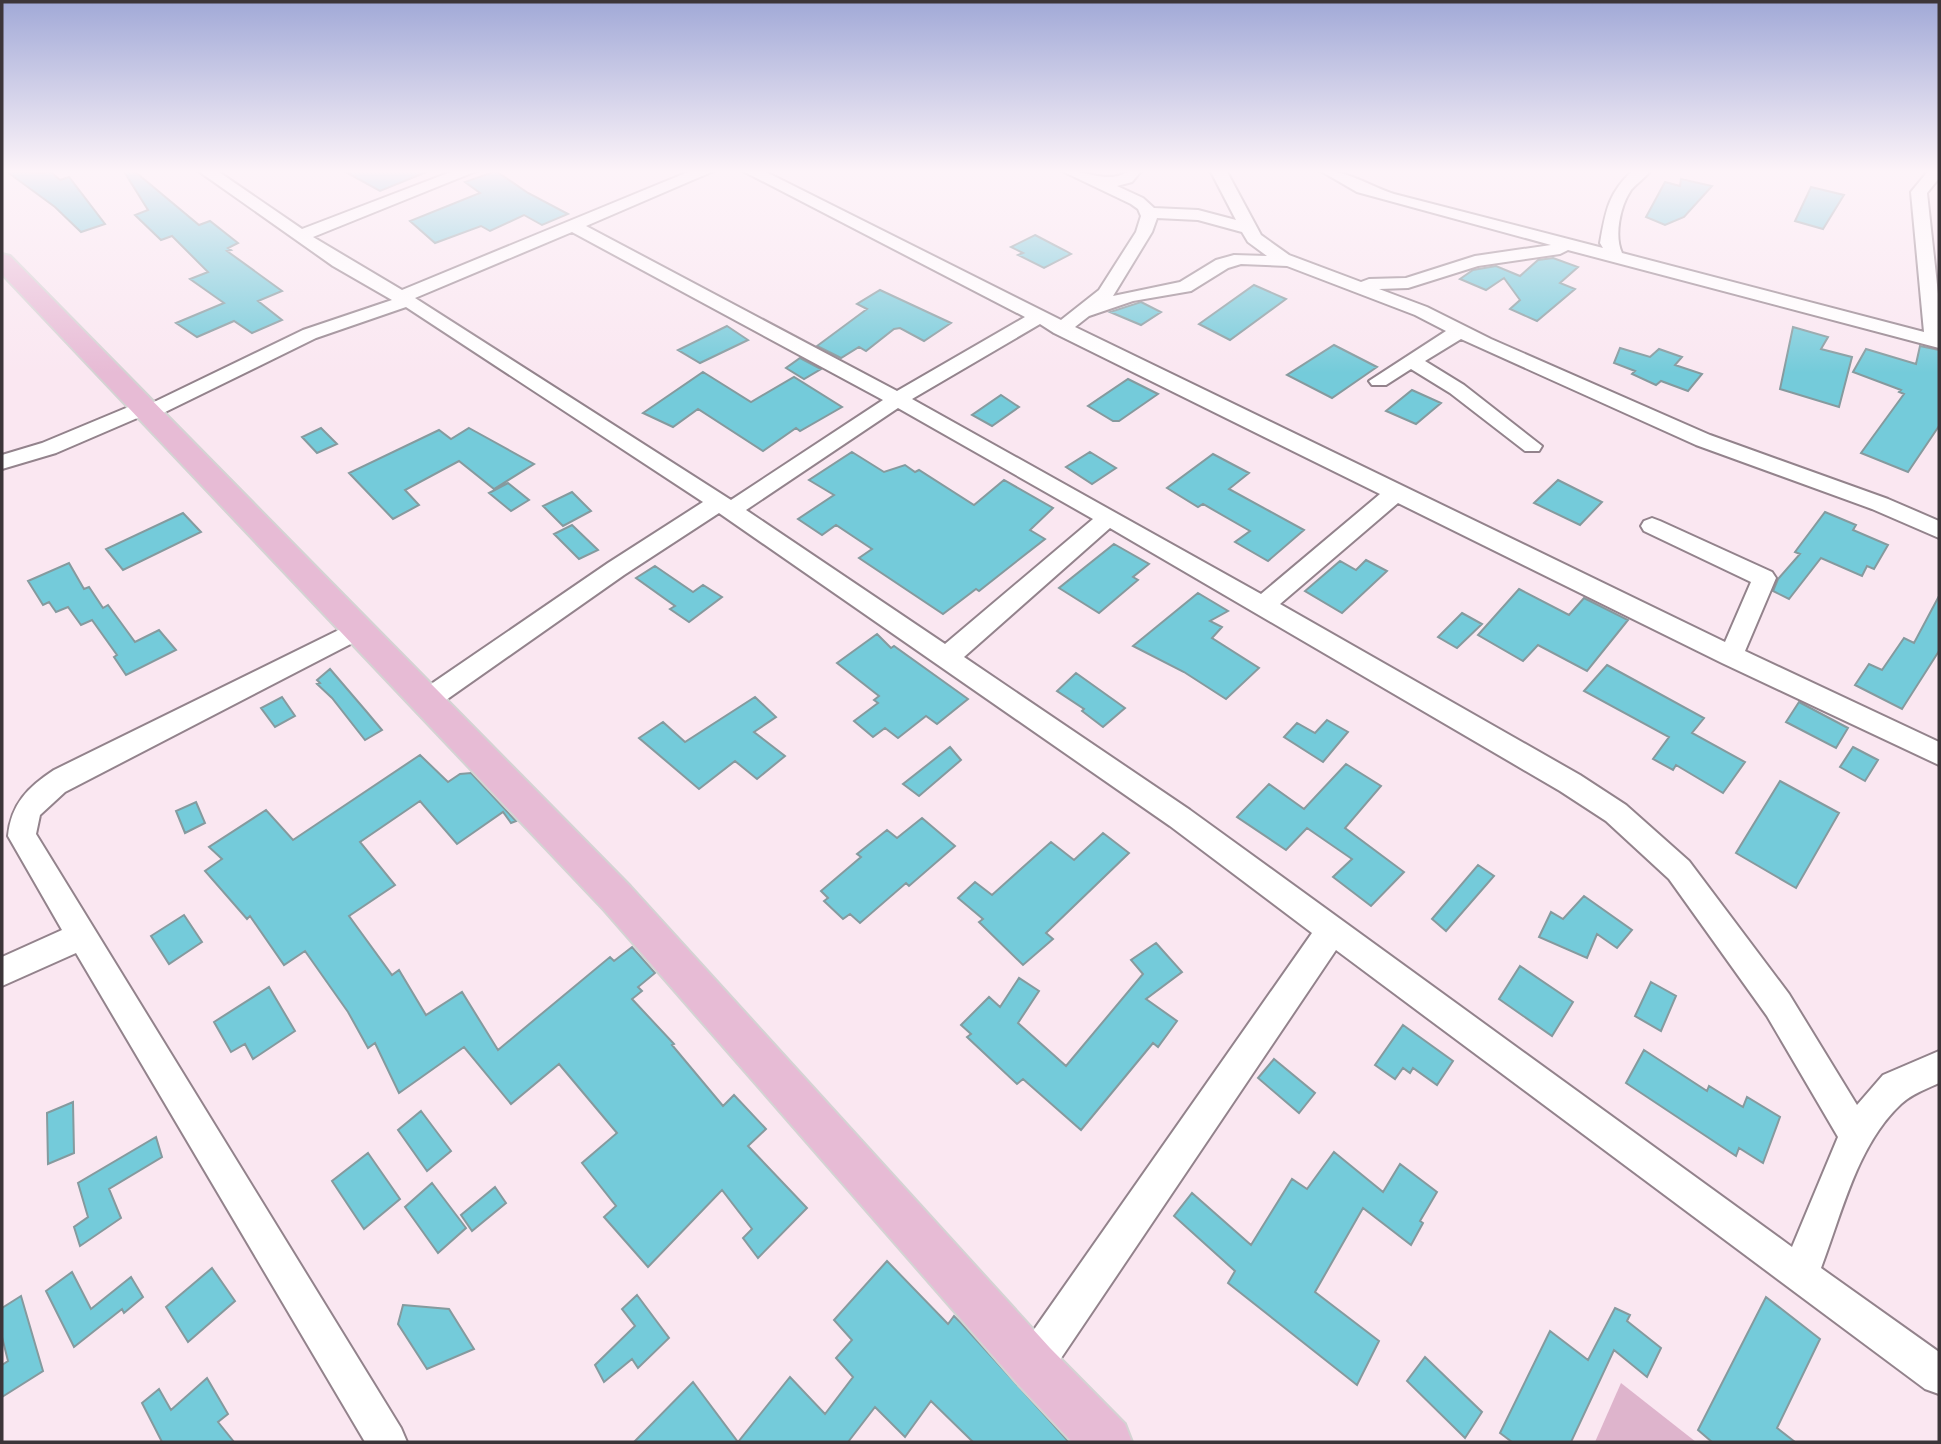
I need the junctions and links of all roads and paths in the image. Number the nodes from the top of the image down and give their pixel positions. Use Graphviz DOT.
graph roads {
  1 [pos="305,237"];
  2 [pos="543,237"];
  3 [pos="595,237"];
  4 [pos="881,237"];
  5 [pos="1141,237"];
  6 [pos="1256,237"];
  7 [pos="1537,237"];
  8 [pos="1610,237"];
  9 [pos="1924,237"];
  10 [pos="1573,247"];
  11 [pos="1616,258"];
  12 [pos="2,261"];
  13 [pos="1292,263"];
  14 [pos="1408,283"];
  15 [pos="1349,284"];
  16 [pos="404,299"];
  17 [pos="1395,300"];
  18 [pos="1080,315"];
  19 [pos="1038,317"];
  20 [pos="1061,329"];
  21 [pos="1460,331"];
  22 [pos="1937,342"];
  23 [pos="1411,361"];
  24 [pos="1379,381"];
  25 [pos="898,399"];
  26 [pos="147,410"];
  27 [pos="1532,446"];
  28 [pos="2,462"];
  29 [pos="1394,494"];
  30 [pos="725,506"];
  31 [pos="1109,517"];
  32 [pos="1652,526"];
  33 [pos="1939,530"];
  34 [pos="1262,606"];
  35 [pos="359,629"];
  36 [pos="1731,656"];
  37 [pos="946,658"];
  38 [pos="427,700"];
  39 [pos="1939,754"];
  40 [pos="1332,930"];
  41 [pos="81,936"];
  42 [pos="2,972"];
  43 [pos="1939,1067"];
  44 [pos="1856,1136"];
  45 [pos="1800,1275"];
  46 [pos="1033,1365"];
  47 [pos="1939,1375"];
  48 [pos="387,1442"];
  49 [pos="1107,1442"];
  1 -- 16 [label="street"];
  2 -- 16 [label="street"];
  3 -- 25 [label="street"];
  4 -- 19 [label="street"];
  5 -- 18 [label="street"];
  6 -- 13 [label="street"];
  7 -- 10 [label="street"];
  8 -- 11 [label="street"];
  9 -- 22 [label="street"];
  10 -- 11 [label="street"];
  10 -- 14 [label="street"];
  11 -- 22 [label="street"];
  12 -- 26 [label="main road"];
  13 -- 15 [label="street"];
  13 -- 18 [label="street"];
  14 -- 15 [label="street"];
  14 -- 17 [label="street"];
  15 -- 17 [label="street"];
  16 -- 26 [label="street"];
  16 -- 30 [label="street"];
  17 -- 21 [label="street"];
  18 -- 20 [label="street"];
  19 -- 20 [label="street"];
  19 -- 25 [label="street"];
  20 -- 29 [label="street"];
  21 -- 23 [label="street"];
  21 -- 33 [label="street"];
  23 -- 24 [label="street"];
  23 -- 27 [label="street"];
  25 -- 30 [label="street"];
  25 -- 31 [label="street"];
  26 -- 28 [label="street"];
  26 -- 35 [label="main road"];
  29 -- 34 [label="street"];
  29 -- 36 [label="street"];
  30 -- 37 [label="street"];
  30 -- 38 [label="street"];
  31 -- 34 [label="street"];
  31 -- 37 [label="street"];
  32 -- 36 [label="street"];
  34 -- 44 [label="street"];
  35 -- 38 [label="main road"];
  35 -- 41 [label="street"];
  36 -- 39 [label="street"];
  37 -- 40 [label="street"];
  38 -- 46 [label="main road"];
  40 -- 45 [label="street"];
  40 -- 46 [label="street"];
  41 -- 42 [label="street"];
  41 -- 48 [label="street"];
  43 -- 44 [label="street"];
  44 -- 45 [label="street"];
  45 -- 47 [label="street"];
  46 -- 49 [label="main road"];
}
